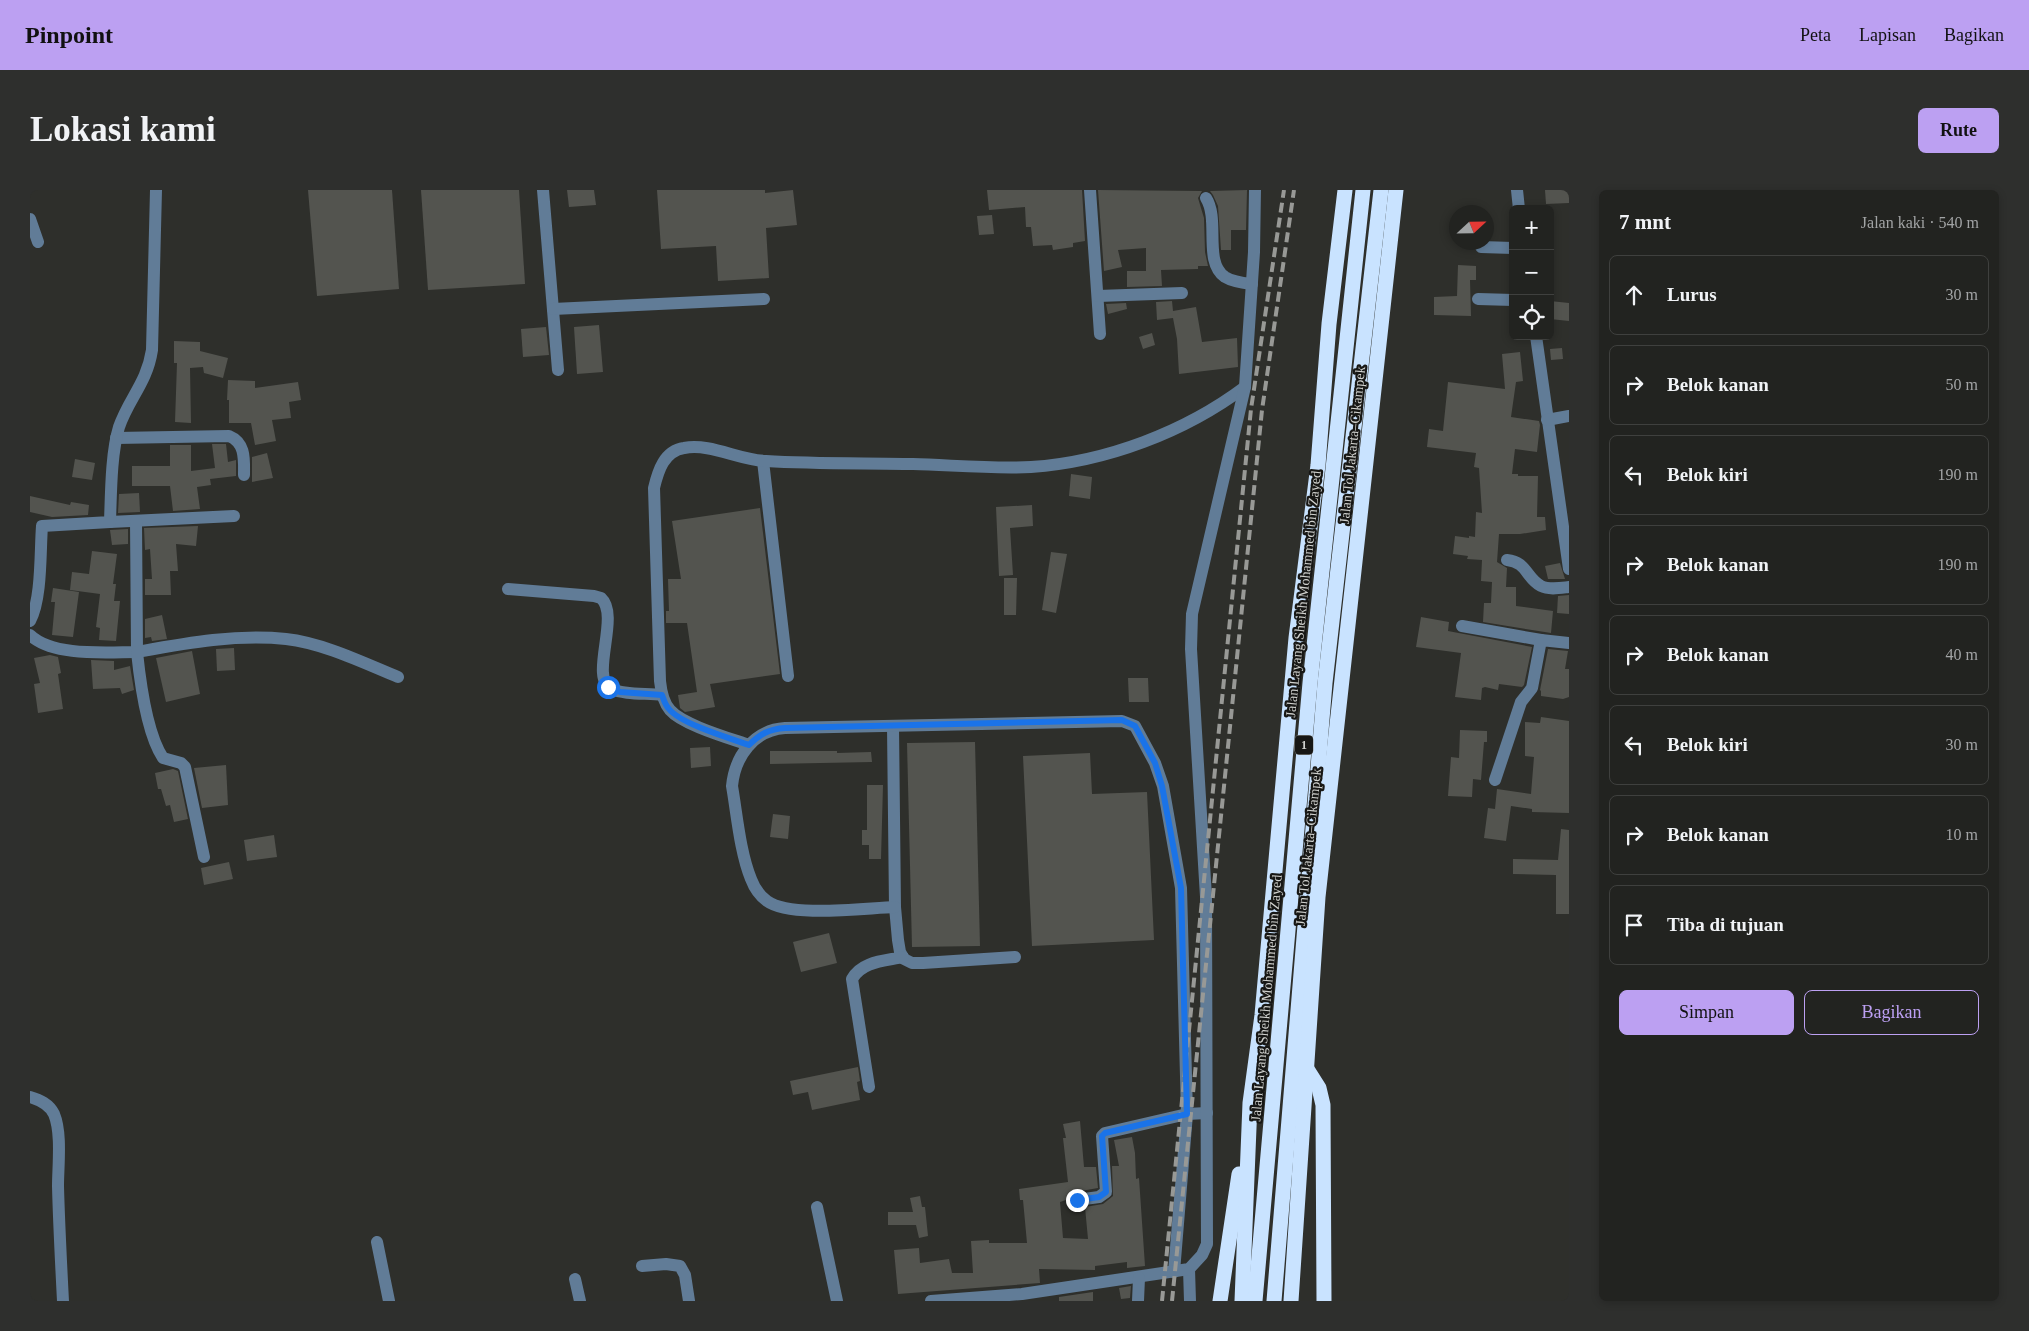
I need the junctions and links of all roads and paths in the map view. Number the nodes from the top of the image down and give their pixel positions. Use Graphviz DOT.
graph roads {
  1 [pos="156,190"];
  2 [pos="543,190"];
  3 [pos="1090,190"];
  4 [pos="1255,190"];
  5 [pos="1344,190"];
  6 [pos="1363,190"];
  7 [pos="1381,190"];
  8 [pos="1396,190"];
  9 [pos="1517,190"];
  10 [pos="1206,198"];
  11 [pos="1519,205"];
  12 [pos="30,219"];
  13 [pos="38,242"];
  14 [pos="1494,247"];
  15 [pos="1509,248"];
  16 [pos="1252,284"];
  17 [pos="1182,293"];
  18 [pos="1098,296"];
  19 [pos="764,299"];
  20 [pos="1478,300"];
  21 [pos="1509,300"];
  22 [pos="553,309"];
  23 [pos="1100,334"];
  24 [pos="1537,340"];
  25 [pos="558,370"];
  26 [pos="1245,387"];
  27 [pos="1569,416"];
  28 [pos="1547,420"];
  29 [pos="116,438"];
  30 [pos="763,461"];
  31 [pos="244,475"];
  32 [pos="234,516"];
  33 [pos="136,521"];
  34 [pos="110,522"];
  35 [pos="1507,560"];
  36 [pos="1569,569"];
  37 [pos="1569,587"];
  38 [pos="508,589"];
  39 [pos="30,621"];
  40 [pos="1462,626"];
  41 [pos="30,635"];
  42 [pos="1542,640"];
  43 [pos="1569,642"];
  44 [pos="137,652"];
  45 [pos="788,676"];
  46 [pos="398,677"];
  47 [pos="662,695"];
  48 [pos="893,726"];
  49 [pos="749,745"];
  50 [pos="1495,780"];
  51 [pos="204,857"];
  52 [pos="895,907"];
  53 [pos="902,957"];
  54 [pos="1016,957"];
  55 [pos="1307,1070"];
  56 [pos="869,1088"];
  57 [pos="30,1097"];
  58 [pos="1250,1104"];
  59 [pos="1207,1113"];
  60 [pos="1187,1114"];
  61 [pos="1077,1200"];
  62 [pos="818,1206"];
  63 [pos="377,1242"];
  64 [pos="642,1266"];
  65 [pos="1190,1269"];
  66 [pos="1174,1272"];
  67 [pos="1139,1278"];
  68 [pos="575,1279"];
  69 [pos="1022,1298"];
  70 [pos="63,1301"];
  71 [pos="389,1301"];
  72 [pos="580,1301"];
  73 [pos="689,1301"];
  74 [pos="836,1301"];
  75 [pos="931,1301"];
  76 [pos="1138,1301"];
  77 [pos="1190,1301"];
  78 [pos="1220,1301"];
  79 [pos="1242,1301"];
  80 [pos="1255,1301"];
  81 [pos="1274,1301"];
  82 [pos="1291,1301"];
  83 [pos="1324,1301"];
  1 -- 29 [label="street"];
  2 -- 22 [label="street"];
  3 -- 18 [label="street"];
  4 -- 16 [label="street"];
  5 -- 58 [label="highway, 1"];
  6 -- 80 [label="highway, Jalan Layang Sheikh Mohammed bin Zayed / 1"];
  7 -- 81 [label="highway, 1"];
  8 -- 55 [label="highway, Jalan Tol Jakarta–Cikampek"];
  9 -- 11 [label="street"];
  10 -- 16 [label="street"];
  12 -- 13 [label="street"];
  14 -- 15 [label="street"];
  16 -- 26 [label="street"];
  17 -- 18 [label="street"];
  18 -- 23 [label="street"];
  19 -- 22 [label="street"];
  20 -- 21 [label="street"];
  22 -- 25 [label="street"];
  24 -- 28 [label="street"];
  26 -- 30 [label="street"];
  26 -- 59 [label="street"];
  27 -- 28 [label="street"];
  28 -- 36 [label="street"];
  29 -- 31 [label="street"];
  29 -- 34 [label="street"];
  30 -- 45 [label="street"];
  30 -- 47 [label="street"];
  32 -- 33 [label="street"];
  33 -- 34 [label="street"];
  33 -- 44 [label="street"];
  34 -- 39 [label="street"];
  35 -- 37 [label="street"];
  38 -- 47 [label="street"];
  40 -- 42 [label="street"];
  41 -- 44 [label="street"];
  42 -- 43 [label="street"];
  42 -- 50 [label="street"];
  44 -- 46 [label="street"];
  44 -- 51 [label="street"];
  47 -- 49 [label="street"];
  48 -- 49 [label="street"];
  48 -- 52 [label="street"];
  48 -- 60 [label="street"];
  49 -- 52 [label="street"];
  52 -- 53 [label="street"];
  53 -- 54 [label="street"];
  53 -- 56 [label="street"];
  55 -- 82 [label="highway, Jalan Tol Jakarta–Cikampek"];
  55 -- 83 [label="highway"];
  57 -- 70 [label="street"];
  58 -- 78 [label="highway"];
  58 -- 79 [label="highway, 1"];
  59 -- 60 [label="street"];
  59 -- 65 [label="street"];
  60 -- 61 [label="street"];
  60 -- 66 [label="street"];
  62 -- 74 [label="street"];
  63 -- 71 [label="street"];
  64 -- 73 [label="street"];
  65 -- 66 [label="street"];
  65 -- 77 [label="street"];
  66 -- 67 [label="street"];
  67 -- 69 [label="street"];
  67 -- 76 [label="street"];
  68 -- 72 [label="street"];
  69 -- 75 [label="street"];
}
